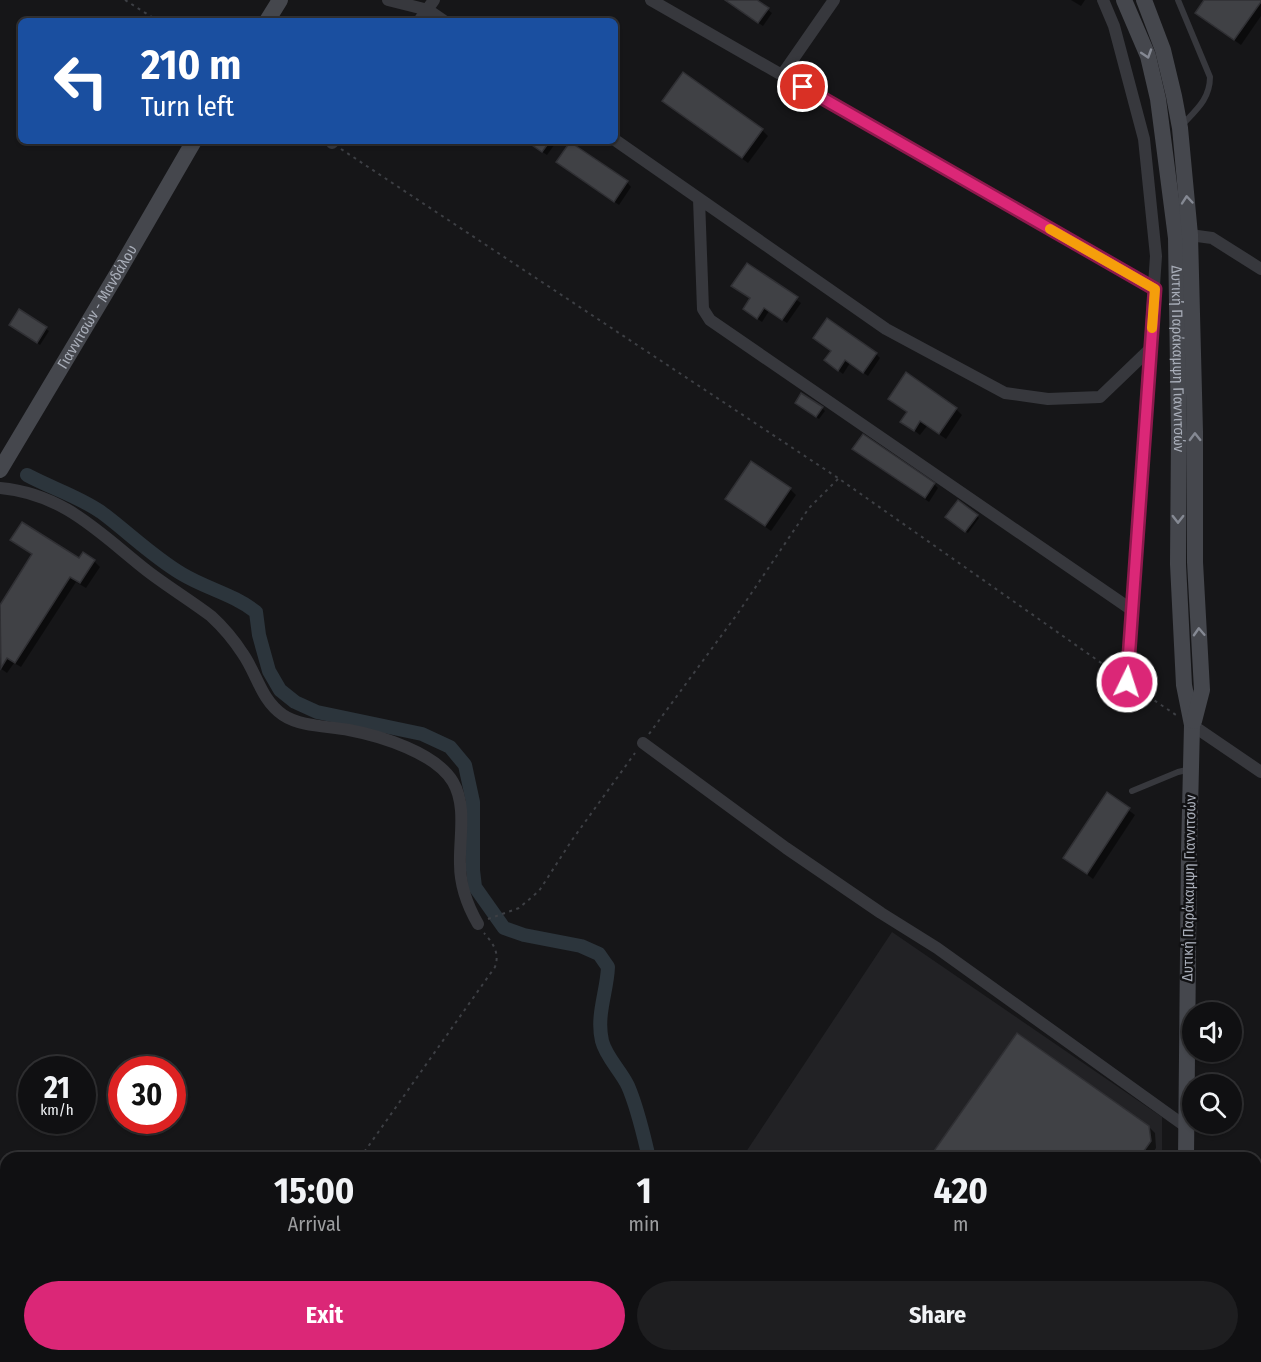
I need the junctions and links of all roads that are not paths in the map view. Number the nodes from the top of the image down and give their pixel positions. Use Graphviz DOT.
graph roads {
  1 [pos="280,0"];
  2 [pos="388,0"];
  3 [pos="652,0"];
  4 [pos="834,0"];
  5 [pos="1103,0"];
  6 [pos="1124,0"];
  7 [pos="1144,0"];
  8 [pos="1178,0"];
  9 [pos="431,5"];
  10 [pos="269,18"];
  11 [pos="421,18"];
  12 [pos="442,18"];
  13 [pos="782,75"];
  14 [pos="1180,128"];
  15 [pos="618,142"];
  16 [pos="192,144"];
  17 [pos="699,199"];
  18 [pos="1190,235"];
  19 [pos="1261,269"];
  20 [pos="1155,289"];
  21 [pos="1151,348"];
  22 [pos="0,470"];
  23 [pos="0,488"];
  24 [pos="1132,610"];
  25 [pos="1127,682"];
  26 [pos="1192,725"];
  27 [pos="643,743"];
  28 [pos="1191,769"];
  29 [pos="1261,772"];
  30 [pos="1132,791"];
  31 [pos="478,924"];
  32 [pos="1186,1074"];
  33 [pos="1182,1124"];
  34 [pos="1185,1134"];
  35 [pos="1186,1152"];
  1 -- 10 [label="main road"];
  2 -- 9 [label="street"];
  3 -- 13 [label="street"];
  4 -- 13 [label="street"];
  5 -- 20 [label="street"];
  6 -- 26 [label="main road, Δυτική Παράκαμψη Γιαννιτσών, one-way"];
  7 -- 14 [label="main road, Δυτική Παράκαμψη Γιαννιτσών"];
  8 -- 14 [label="lane"];
  9 -- 11 [label="street"];
  9 -- 12 [label="street"];
  13 -- 20 [label="street"];
  18 -- 14 [label="main road, Δυτική Παράκαμψη Γιαννιτσών, one-way"];
  15 -- 17 [label="street"];
  16 -- 22 [label="main road, Γιαννιτσών - Μανδάλου"];
  17 -- 21 [label="street"];
  17 -- 24 [label="street"];
  18 -- 19 [label="street"];
  26 -- 18 [label="main road, Δυτική Παράκαμψη Γιαννιτσών, one-way"];
  20 -- 21 [label="street"];
  21 -- 24 [label="street"];
  23 -- 31 [label="street"];
  24 -- 25 [label="street"];
  26 -- 28 [label="main road, Δυτική Παράκαμψη Γιαννιτσών"];
  26 -- 29 [label="street"];
  27 -- 33 [label="street"];
  28 -- 30 [label="lane"];
  28 -- 32 [label="main road, Δυτική Παράκαμψη Γιαννιτσών"];
  34 -- 35 [label="main road, Δυτική Παράκαμψη Γιαννιτσών"];
}
